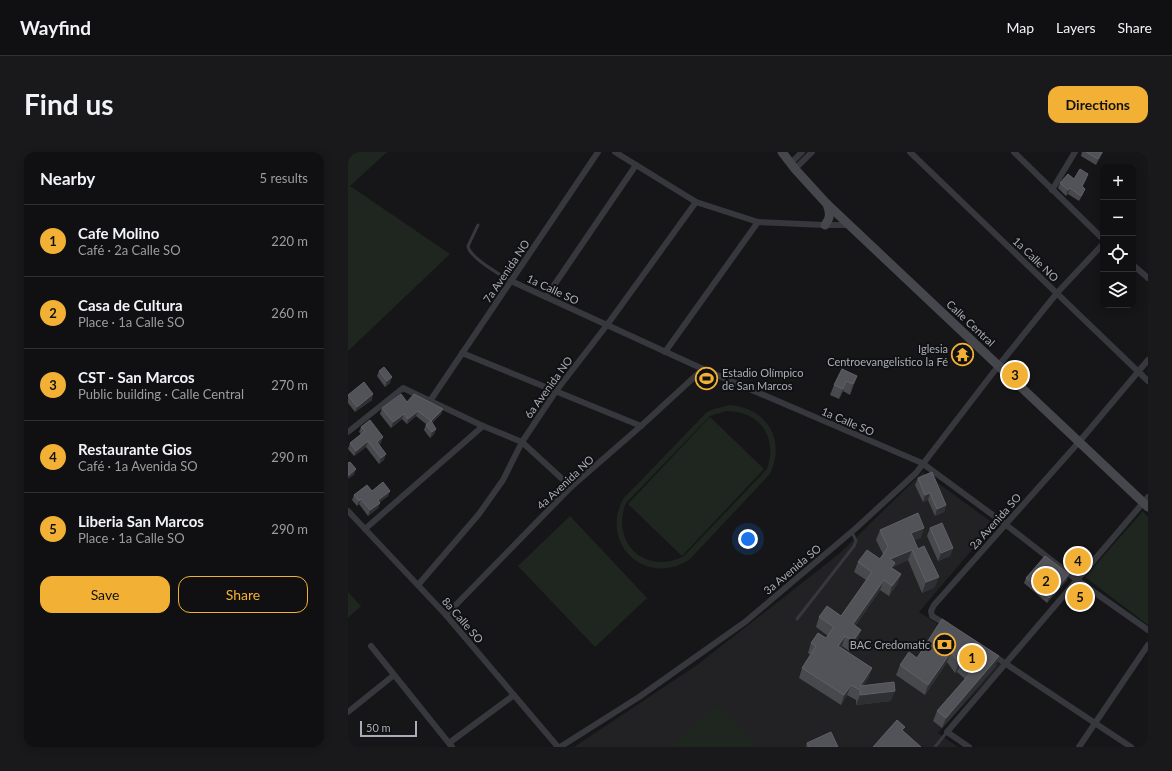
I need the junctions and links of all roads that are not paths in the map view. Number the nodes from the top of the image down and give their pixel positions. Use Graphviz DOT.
graph roads {
  1 [pos="598,152"];
  2 [pos="615,152"];
  3 [pos="782,152"];
  4 [pos="802,152"];
  5 [pos="812,152"];
  6 [pos="910,152"];
  7 [pos="1014,152"];
  8 [pos="1075,152"];
  9 [pos="636,165"];
  10 [pos="793,166"];
  11 [pos="1052,190"];
  12 [pos="696,202"];
  13 [pos="826,203"];
  14 [pos="758,222"];
  15 [pos="478,225"];
  16 [pos="825,225"];
  17 [pos="850,225"];
  18 [pos="1100,236"];
  19 [pos="1100,247"];
  20 [pos="1136,268"];
  21 [pos="1148,278"];
  22 [pos="511,281"];
  23 [pos="1057,293"];
  24 [pos="546,297"];
  25 [pos="607,325"];
  26 [pos="665,352"];
  27 [pos="462,353"];
  28 [pos="1148,360"];
  29 [pos="999,365"];
  30 [pos="703,370"];
  31 [pos="1138,371"];
  32 [pos="1148,381"];
  33 [pos="556,391"];
  34 [pos="430,401"];
  35 [pos="483,426"];
  36 [pos="641,426"];
  37 [pos="348,432"];
  38 [pos="522,442"];
  39 [pos="1079,442"];
  40 [pos="922,463"];
  41 [pos="571,487"];
  42 [pos="1146,502"];
  43 [pos="348,511"];
  44 [pos="1005,524"];
  45 [pos="365,529"];
  46 [pos="852,532"];
  47 [pos="1077,580"];
  48 [pos="418,585"];
  49 [pos="446,615"];
  50 [pos="797,619"];
  51 [pos="952,629"];
  52 [pos="1148,630"];
  53 [pos="1148,645"];
  54 [pos="371,646"];
  55 [pos="985,650"];
  56 [pos="1006,663"];
  57 [pos="394,675"];
  58 [pos="514,696"];
  59 [pos="348,712"];
  60 [pos="1096,722"];
  61 [pos="947,732"];
  62 [pos="450,745"];
  63 [pos="559,747"];
  64 [pos="935,747"];
  65 [pos="969,747"];
  66 [pos="1079,747"];
  67 [pos="1131,747"];
  1 -- 22 [label="street, 7a Avenida NO"];
  2 -- 9 [label="street"];
  3 -- 10 [label="main road, Calle Central"];
  4 -- 10 [label="street"];
  5 -- 10 [label="street"];
  6 -- 23 [label="street, 1a Calle NO"];
  7 -- 11 [label="street"];
  8 -- 11 [label="street"];
  9 -- 12 [label="street"];
  9 -- 24 [label="street"];
  10 -- 13 [label="main road, Calle Central"];
  11 -- 18 [label="street"];
  12 -- 14 [label="street"];
  12 -- 25 [label="street, 6a Avenida NO"];
  13 -- 16 [label="main road"];
  13 -- 17 [label="main road, Calle Central"];
  14 -- 16 [label="street"];
  14 -- 26 [label="street"];
  15 -- 22 [label="lane"];
  16 -- 17 [label="street"];
  17 -- 29 [label="main road, Calle Central"];
  19 -- 23 [label="street, 3a Avenida SO"];
  20 -- 21 [label="street"];
  22 -- 24 [label="street, 1a Calle SO"];
  22 -- 27 [label="street, 7a Avenida NO"];
  23 -- 29 [label="street, 3a Avenida SO"];
  23 -- 31 [label="street, 1a Calle NO"];
  24 -- 25 [label="street, 1a Calle SO"];
  25 -- 26 [label="street, 1a Calle SO"];
  25 -- 33 [label="street, 6a Avenida NO"];
  26 -- 30 [label="street, 1a Calle SO"];
  27 -- 33 [label="street"];
  27 -- 34 [label="street, 7a Avenida NO"];
  28 -- 31 [label="street, 2a Avenida SO"];
  29 -- 39 [label="main road, Calle Central"];
  29 -- 40 [label="street, 3a Avenida SO"];
  30 -- 36 [label="street, 4a Avenida NO"];
  30 -- 40 [label="street, 1a Calle SO"];
  31 -- 32 [label="street, 1a Calle NO"];
  31 -- 39 [label="street, 2a Avenida SO"];
  33 -- 36 [label="street"];
  33 -- 38 [label="street, 6a Avenida NO"];
  34 -- 35 [label="street"];
  34 -- 37 [label="street"];
  35 -- 38 [label="street"];
  35 -- 45 [label="street"];
  36 -- 41 [label="street, 4a Avenida NO"];
  38 -- 41 [label="street"];
  38 -- 48 [label="street, 6a Avenida NO"];
  39 -- 42 [label="main road, Calle Central"];
  39 -- 44 [label="street, 2a Avenida SO"];
  40 -- 44 [label="street, 1a Calle SO"];
  40 -- 46 [label="street, 3a Avenida SO"];
  41 -- 49 [label="street, 4a Avenida NO"];
  42 -- 47 [label="street"];
  43 -- 45 [label="street, 8a Calle SO"];
  44 -- 47 [label="street, 1a Calle SO"];
  44 -- 51 [label="street, 2a Avenida SO"];
  45 -- 48 [label="street, 8a Calle SO"];
  46 -- 50 [label="lane"];
  46 -- 63 [label="street, 3a Avenida SO"];
  47 -- 52 [label="street, 1a Calle SO"];
  47 -- 56 [label="street"];
  48 -- 49 [label="street, 8a Calle SO"];
  49 -- 58 [label="street, 8a Calle SO"];
  53 -- 60 [label="street"];
  54 -- 57 [label="street"];
  55 -- 56 [label="street"];
  56 -- 60 [label="street"];
  56 -- 61 [label="street"];
  57 -- 59 [label="street"];
  57 -- 62 [label="street"];
  58 -- 62 [label="street"];
  58 -- 63 [label="street, 8a Calle SO"];
  60 -- 66 [label="street"];
  60 -- 67 [label="street"];
  61 -- 64 [label="lane"];
  61 -- 65 [label="street"];
}
